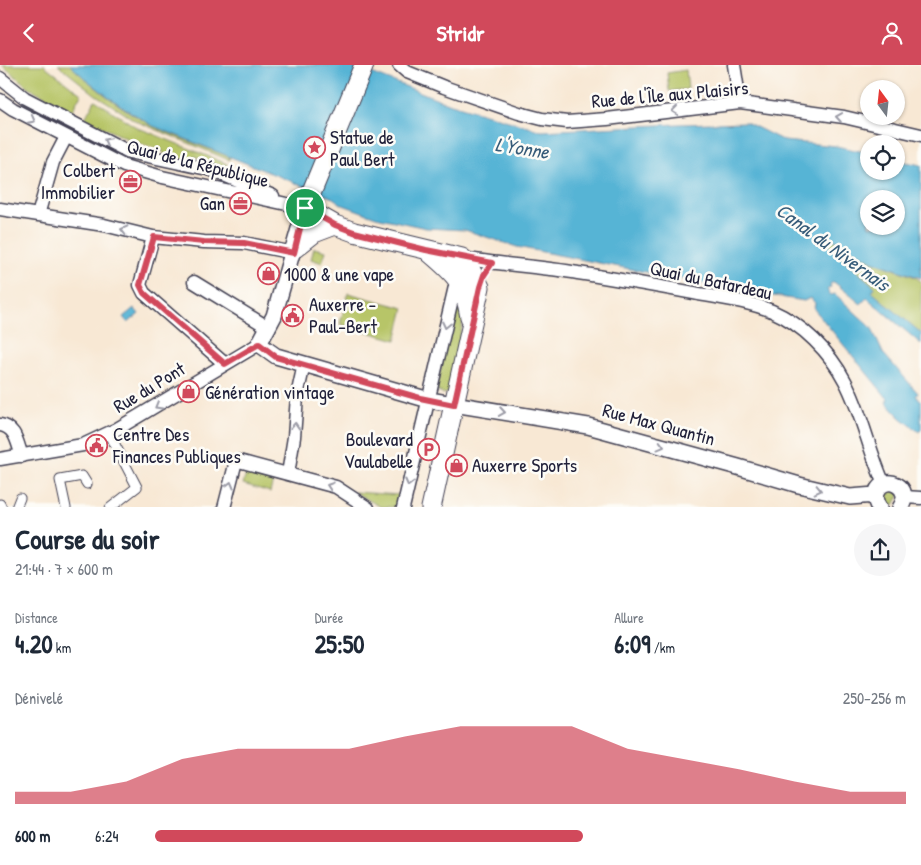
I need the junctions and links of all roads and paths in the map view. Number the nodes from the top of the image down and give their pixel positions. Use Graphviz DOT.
graph roads {
  1 [pos="400,65"];
  2 [pos="734,65"];
  3 [pos="363,67"];
  4 [pos="0,78"];
  5 [pos="740,103"];
  6 [pos="2,106"];
  7 [pos="921,135"];
  8 [pos="66,137"];
  9 [pos="308,201"];
  10 [pos="283,203"];
  11 [pos="0,209"];
  12 [pos="38,215"];
  13 [pos="335,225"];
  14 [pos="154,237"];
  15 [pos="426,250"];
  16 [pos="294,251"];
  17 [pos="462,258"];
  18 [pos="492,263"];
  19 [pos="457,278"];
  20 [pos="194,282"];
  21 [pos="480,287"];
  22 [pos="471,323"];
  23 [pos="269,328"];
  24 [pos="259,344"];
  25 [pos="225,364"];
  26 [pos="304,364"];
  27 [pos="429,400"];
  28 [pos="454,405"];
  29 [pos="0,425"];
  30 [pos="108,433"];
  31 [pos="22,456"];
  32 [pos="0,459"];
  33 [pos="288,475"];
  34 [pos="87,484"];
  35 [pos="879,496"];
  36 [pos="921,498"];
  37 [pos="20,499"];
  38 [pos="902,502"];
  39 [pos="0,504"];
  40 [pos="2,507"];
  41 [pos="12,507"];
  42 [pos="66,507"];
  43 [pos="110,507"];
  44 [pos="224,507"];
  45 [pos="368,507"];
  46 [pos="403,507"];
  47 [pos="431,507"];
  5 -- 1 [label="street, Rue de l'Île aux Plaisirs, one-way"];
  2 -- 5 [label="street"];
  3 -- 9 [label="main road"];
  10 -- 4 [label="street, Quai de la République, one-way"];
  7 -- 5 [label="street, Rue de l'Île aux Plaisirs, one-way"];
  6 -- 8 [label="street, Quai de la République, one-way"];
  8 -- 10 [label="street, Quai de la République"];
  8 -- 12 [label="street"];
  9 -- 10 [label="street, Quai de la République"];
  9 -- 13 [label="main road"];
  9 -- 16 [label="street, Rue du Pont"];
  11 -- 12 [label="street"];
  14 -- 12 [label="street, one-way"];
  13 -- 15 [label="main road"];
  13 -- 16 [label="main road"];
  14 -- 16 [label="street"];
  14 -- 25 [label="street"];
  15 -- 17 [label="main road"];
  15 -- 19 [label="main road"];
  16 -- 23 [label="street, Rue du Pont"];
  17 -- 18 [label="street, Quai du Batardeau"];
  17 -- 21 [label="main road"];
  18 -- 21 [label="street"];
  18 -- 35 [label="street, Quai du Batardeau"];
  19 -- 22 [label="main road"];
  19 -- 27 [label="street, one-way"];
  20 -- 23 [label="street"];
  21 -- 22 [label="main road"];
  22 -- 28 [label="main road"];
  23 -- 24 [label="street, Rue du Pont"];
  24 -- 25 [label="street, Rue du Pont"];
  24 -- 26 [label="street, Rue Max Quantin"];
  25 -- 30 [label="street, Rue du Pont, one-way"];
  26 -- 27 [label="street, Rue Max Quantin"];
  33 -- 26 [label="street, one-way"];
  27 -- 28 [label="street, Rue Max Quantin"];
  27 -- 46 [label="street, one-way"];
  28 -- 35 [label="street, Rue Max Quantin, one-way"];
  28 -- 47 [label="main road"];
  29 -- 31 [label="street"];
  30 -- 31 [label="street, Rue du Pont"];
  30 -- 43 [label="street"];
  31 -- 32 [label="street, Rue du Pont"];
  44 -- 33 [label="street, one-way"];
  45 -- 33 [label="street, one-way"];
  34 -- 42 [label="street"];
  35 -- 38 [label="street"];
  36 -- 38 [label="street"];
  37 -- 41 [label="street"];
  39 -- 40 [label="street"];
}
